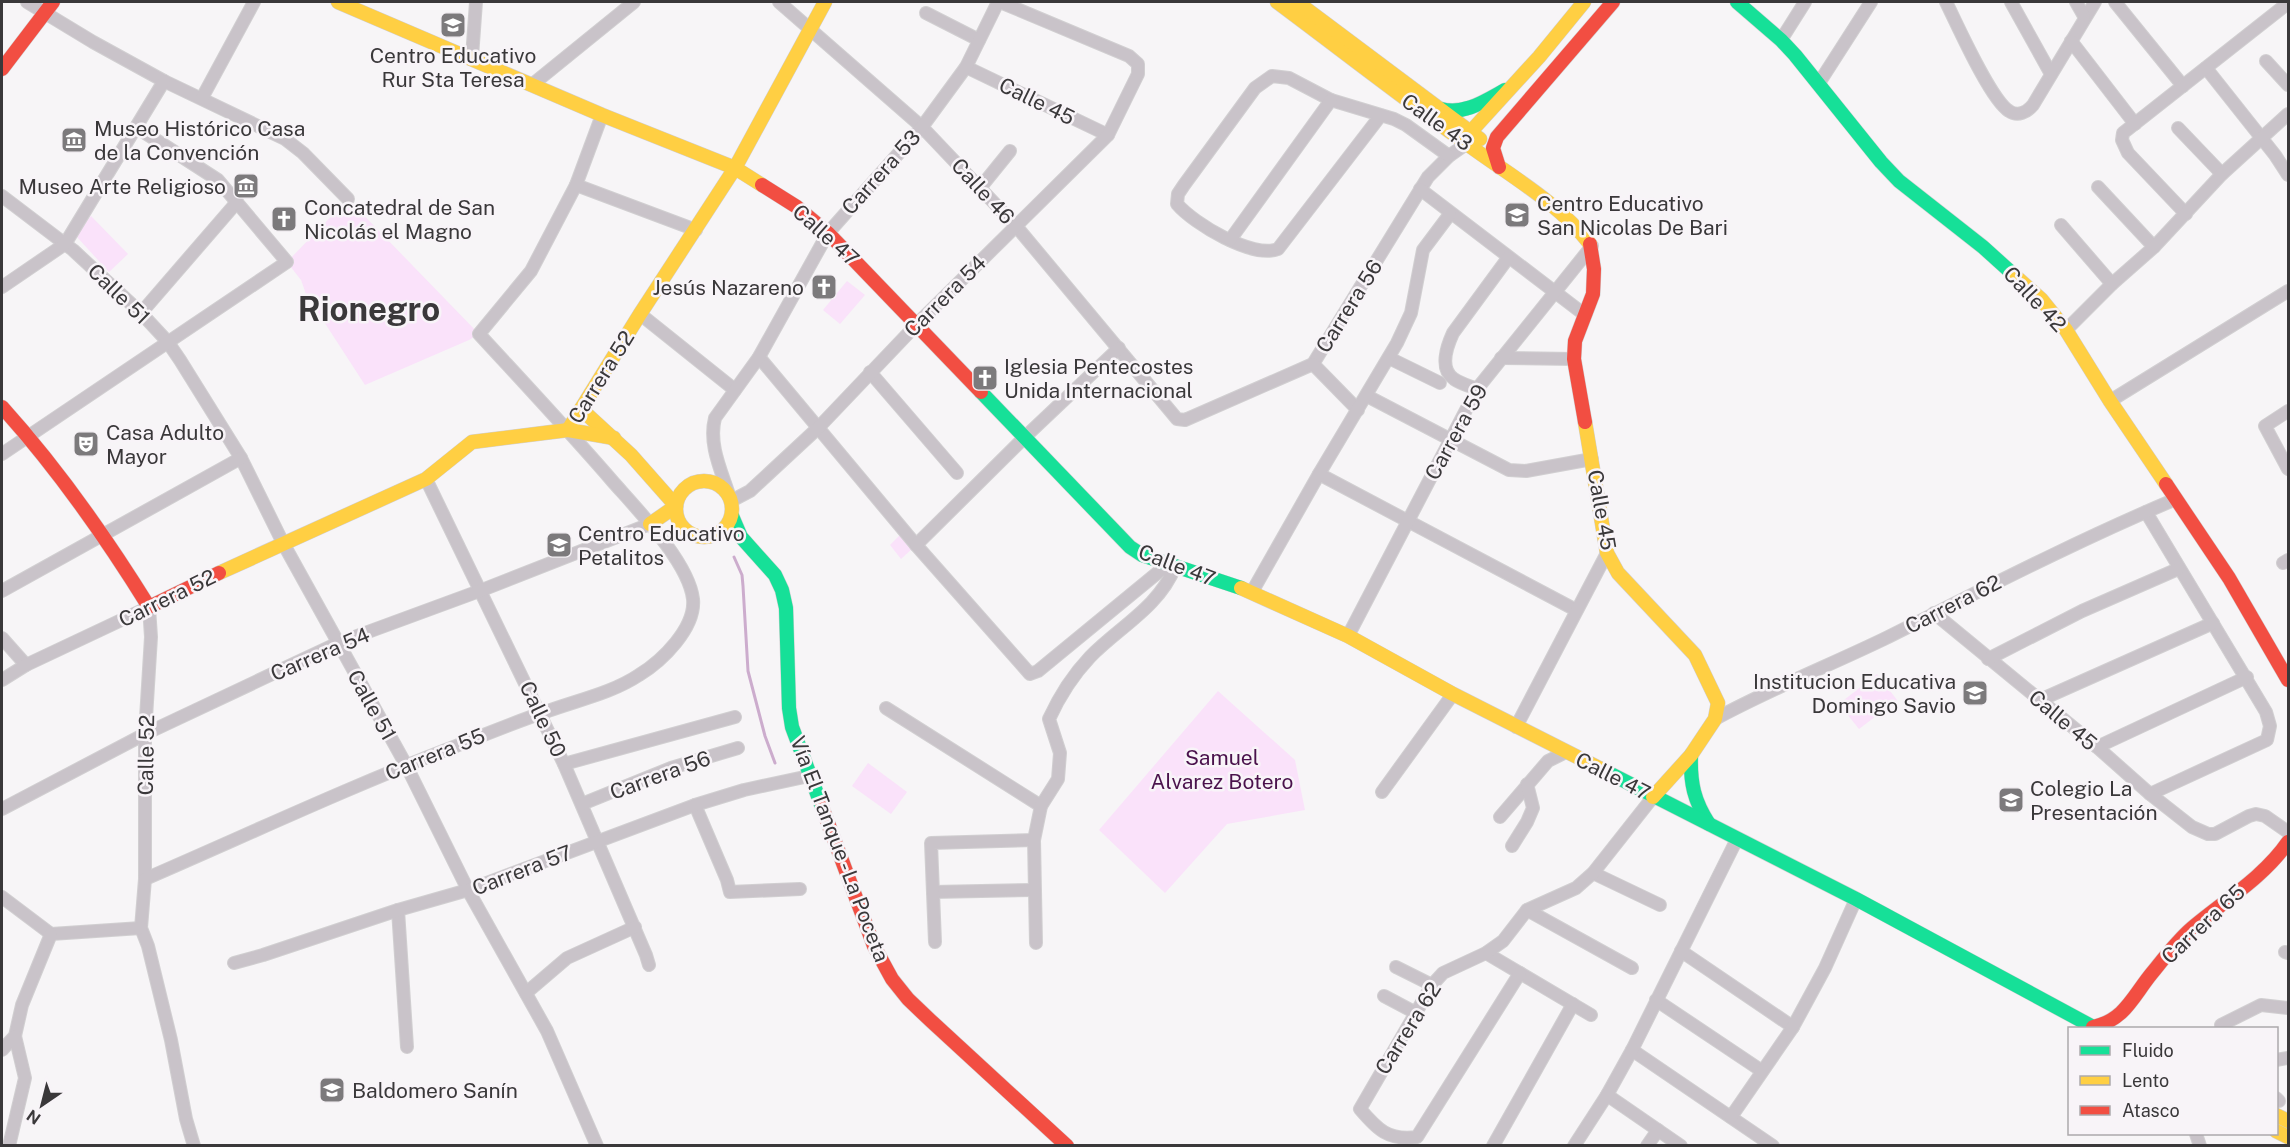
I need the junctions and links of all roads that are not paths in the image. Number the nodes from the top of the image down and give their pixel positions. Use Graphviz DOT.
graph roads {
  1 [pos="27,2"];
  2 [pos="254,2"];
  3 [pos="338,2"];
  4 [pos="476,2"];
  5 [pos="634,2"];
  6 [pos="778,2"];
  7 [pos="825,2"];
  8 [pos="999,2"];
  9 [pos="1277,2"];
  10 [pos="1297,2"];
  11 [pos="1584,2"];
  12 [pos="1602,2"];
  13 [pos="1613,2"];
  14 [pos="1737,2"];
  15 [pos="1805,2"];
  16 [pos="1871,2"];
  17 [pos="1946,2"];
  18 [pos="2011,2"];
  19 [pos="2076,2"];
  20 [pos="2095,2"];
  21 [pos="2115,2"];
  22 [pos="2289,3"];
  23 [pos="49,7"];
  24 [pos="926,13"];
  25 [pos="2085,16"];
  26 [pos="809,30"];
  27 [pos="1781,39"];
  28 [pos="979,40"];
  29 [pos="2070,41"];
  30 [pos="472,57"];
  31 [pos="2266,61"];
  32 [pos="966,66"];
  33 [pos="2206,68"];
  34 [pos="2,69"];
  35 [pos="2051,74"];
  36 [pos="164,81"];
  37 [pos="1819,83"];
  38 [pos="533,84"];
  39 [pos="1514,85"];
  40 [pos="2183,86"];
  41 [pos="2289,86"];
  42 [pos="202,98"];
  43 [pos="1331,100"];
  44 [pos="1438,108"];
  45 [pos="2289,114"];
  46 [pos="602,115"];
  47 [pos="1381,116"];
  48 [pos="2135,124"];
  49 [pos="136,126"];
  50 [pos="922,127"];
  51 [pos="2178,128"];
  52 [pos="1108,135"];
  53 [pos="1472,138"];
  54 [pos="2262,138"];
  55 [pos="1010,151"];
  56 [pos="1449,156"];
  57 [pos="1499,167"];
  58 [pos="735,168"];
  59 [pos="2222,174"];
  60 [pos="2289,176"];
  61 [pos="576,185"];
  62 [pos="2098,187"];
  63 [pos="980,188"];
  64 [pos="1420,189"];
  65 [pos="2,196"];
  66 [pos="348,199"];
  67 [pos="237,202"];
  68 [pos="1450,214"];
  69 [pos="2186,214"];
  70 [pos="2061,225"];
  71 [pos="1016,226"];
  72 [pos="696,230"];
  73 [pos="828,233"];
  74 [pos="1230,240"];
  75 [pos="66,244"];
  76 [pos="1592,246"];
  77 [pos="2154,248"];
  78 [pos="1508,258"];
  79 [pos="2112,285"];
  80 [pos="2,286"];
  81 [pos="2289,291"];
  82 [pos="1553,292"];
  83 [pos="141,313"];
  84 [pos="640,314"];
  85 [pos="1585,315"];
  86 [pos="916,324"];
  87 [pos="2066,330"];
  88 [pos="167,341"];
  89 [pos="1119,348"];
  90 [pos="759,357"];
  91 [pos="1389,358"];
  92 [pos="1501,358"];
  93 [pos="1574,359"];
  94 [pos="1313,364"];
  95 [pos="870,372"];
  96 [pos="1440,383"];
  97 [pos="1477,389"];
  98 [pos="735,390"];
  99 [pos="1367,396"];
  100 [pos="2110,401"];
  101 [pos="1162,404"];
  102 [pos="2,407"];
  103 [pos="581,409"];
  104 [pos="1358,410"];
  105 [pos="2289,411"];
  106 [pos="819,427"];
  107 [pos="568,430"];
  108 [pos="28,435"];
  109 [pos="1026,436"];
  110 [pos="614,438"];
  111 [pos="1450,440"];
  112 [pos="2,454"];
  113 [pos="241,458"];
  114 [pos="1592,459"];
  115 [pos="2289,469"];
  116 [pos="957,474"];
  117 [pos="1319,474"];
  118 [pos="655,478"];
  119 [pos="426,479"];
  120 [pos="685,488"];
  121 [pos="731,499"];
  122 [pos="2176,499"];
  123 [pos="2146,512"];
  124 [pos="677,513"];
  125 [pos="732,516"];
  126 [pos="1408,522"];
  127 [pos="650,524"];
  128 [pos="104,534"];
  129 [pos="713,536"];
  130 [pos="283,543"];
  131 [pos="916,545"];
  132 [pos="1607,553"];
  133 [pos="757,557"];
  134 [pos="1167,568"];
  135 [pos="2178,568"];
  136 [pos="482,590"];
  137 [pos="2,591"];
  138 [pos="1252,592"];
  139 [pos="149,607"];
  140 [pos="1575,610"];
  141 [pos="1934,613"];
  142 [pos="2213,623"];
  143 [pos="1348,636"];
  144 [pos="2,638"];
  145 [pos="338,643"];
  146 [pos="1988,659"];
  147 [pos="26,665"];
  148 [pos="2247,677"];
  149 [pos="2,680"];
  150 [pos="2289,680"];
  151 [pos="1453,694"];
  152 [pos="2040,700"];
  153 [pos="1724,707"];
  154 [pos="886,708"];
  155 [pos="540,713"];
  156 [pos="735,717"];
  157 [pos="1516,727"];
  158 [pos="145,734"];
  159 [pos="1552,745"];
  160 [pos="2097,747"];
  161 [pos="738,748"];
  162 [pos="1566,752"];
  163 [pos="1691,755"];
  164 [pos="1548,761"];
  165 [pos="564,764"];
  166 [pos="406,765"];
  167 [pos="809,776"];
  168 [pos="1527,784"];
  169 [pos="1382,792"];
  170 [pos="2150,794"];
  171 [pos="1653,797"];
  172 [pos="582,804"];
  173 [pos="695,805"];
  174 [pos="1041,806"];
  175 [pos="2,809"];
  176 [pos="1500,817"];
  177 [pos="1711,826"];
  178 [pos="2289,832"];
  179 [pos="1737,839"];
  180 [pos="1034,840"];
  181 [pos="597,841"];
  182 [pos="2289,842"];
  183 [pos="1512,846"];
  184 [pos="1593,873"];
  185 [pos="145,879"];
  186 [pos="800,889"];
  187 [pos="1034,890"];
  188 [pos="468,891"];
  189 [pos="933,892"];
  190 [pos="2,897"];
  191 [pos="1856,899"];
  192 [pos="1660,905"];
  193 [pos="398,910"];
  194 [pos="1527,910"];
  195 [pos="635,927"];
  196 [pos="141,928"];
  197 [pos="51,934"];
  198 [pos="935,942"];
  199 [pos="1036,943"];
  200 [pos="1681,951"];
  201 [pos="1486,953"];
  202 [pos="234,963"];
  203 [pos="648,965"];
  204 [pos="1396,967"];
  205 [pos="1632,968"];
  206 [pos="1520,973"];
  207 [pos="1432,985"];
  208 [pos="526,993"];
  209 [pos="1384,996"];
  210 [pos="1656,1000"];
  211 [pos="1573,1004"];
  212 [pos="2289,1008"];
  213 [pos="2124,1012"];
  214 [pos="1416,1013"];
  215 [pos="1591,1015"];
  216 [pos="2221,1025"];
  217 [pos="1793,1027"];
  218 [pos="2092,1027"];
  219 [pos="2097,1027"];
  220 [pos="2125,1027"];
  221 [pos="15,1036"];
  222 [pos="407,1047"];
  223 [pos="2,1050"];
  224 [pos="1632,1050"];
  225 [pos="1762,1071"];
  226 [pos="1607,1095"];
  227 [pos="2278,1104"];
  228 [pos="1731,1117"];
  229 [pos="2289,1121"];
  230 [pos="1658,1130"];
  231 [pos="9,1146"];
  232 [pos="194,1146"];
  233 [pos="597,1146"];
  234 [pos="1067,1146"];
  235 [pos="1492,1146"];
  236 [pos="1574,1146"];
  237 [pos="1647,1146"];
  238 [pos="1681,1146"];
  239 [pos="1773,1146"];
  1 -- 23 [label="street"];
  2 -- 42 [label="street"];
  3 -- 30 [label="street, Calle 47"];
  4 -- 30 [label="street"];
  5 -- 38 [label="street"];
  6 -- 26 [label="street, Calle 46"];
  7 -- 26 [label="street, Carrera 52"];
  8 -- 28 [label="street, Carrera 53"];
  8 -- 52 [label="street, Carrera 54"];
  9 -- 53 [label="street, Calle 43"];
  10 -- 44 [label="street, Calle 43"];
  11 -- 39 [label="street, Carrera 56"];
  12 -- 53 [label="street, Carrera 56"];
  13 -- 57 [label="street"];
  14 -- 27 [label="street, Calle 42"];
  15 -- 27 [label="street"];
  16 -- 37 [label="street"];
  17 -- 35 [label="street"];
  18 -- 35 [label="street"];
  19 -- 25 [label="street"];
  20 -- 25 [label="street"];
  21 -- 40 [label="street"];
  22 -- 33 [label="street"];
  23 -- 34 [label="street"];
  23 -- 36 [label="street"];
  24 -- 28 [label="street"];
  25 -- 29 [label="street"];
  26 -- 50 [label="street, Calle 46"];
  26 -- 58 [label="street, Carrera 52"];
  27 -- 37 [label="street, Calle 42"];
  28 -- 32 [label="street, Carrera 53"];
  29 -- 35 [label="street"];
  29 -- 48 [label="street"];
  30 -- 38 [label="street, Calle 47"];
  31 -- 41 [label="street"];
  32 -- 50 [label="street, Carrera 53"];
  32 -- 52 [label="street, Calle 45"];
  33 -- 40 [label="street"];
  33 -- 54 [label="street"];
  36 -- 42 [label="street"];
  36 -- 49 [label="street"];
  37 -- 87 [label="street, Calle 42"];
  38 -- 46 [label="street, Calle 47"];
  39 -- 44 [label="street"];
  39 -- 53 [label="street, Carrera 56"];
  40 -- 48 [label="street"];
  42 -- 66 [label="street"];
  43 -- 47 [label="street"];
  43 -- 74 [label="street"];
  43 -- 74 [label="street"];
  44 -- 53 [label="street, Calle 43"];
  45 -- 54 [label="street"];
  46 -- 58 [label="street, Calle 47"];
  46 -- 61 [label="street"];
  47 -- 56 [label="street"];
  47 -- 74 [label="street"];
  48 -- 69 [label="street"];
  49 -- 67 [label="street"];
  49 -- 75 [label="street"];
  50 -- 63 [label="street, Calle 46"];
  50 -- 73 [label="street, Carrera 53"];
  51 -- 59 [label="street"];
  52 -- 71 [label="street, Carrera 54"];
  53 -- 56 [label="street, Carrera 56"];
  53 -- 57 [label="street, Calle 43"];
  54 -- 59 [label="street"];
  54 -- 60 [label="street"];
  55 -- 63 [label="street"];
  56 -- 64 [label="street, Carrera 56"];
  57 -- 76 [label="street, Calle 43"];
  58 -- 72 [label="street, Carrera 52"];
  58 -- 73 [label="street, Calle 47"];
  59 -- 69 [label="street"];
  61 -- 72 [label="street"];
  61 -- 107 [label="street"];
  62 -- 77 [label="street"];
  63 -- 71 [label="street, Calle 46"];
  64 -- 68 [label="street"];
  64 -- 94 [label="street, Carrera 56"];
  65 -- 75 [label="street, Calle 51"];
  67 -- 83 [label="street"];
  67 -- 88 [label="street"];
  68 -- 78 [label="street"];
  68 -- 91 [label="street"];
  69 -- 77 [label="street"];
  70 -- 79 [label="street"];
  71 -- 86 [label="street, Carrera 54"];
  71 -- 89 [label="street, Calle 46"];
  72 -- 84 [label="street, Carrera 52"];
  73 -- 86 [label="street, Calle 47"];
  73 -- 90 [label="street, Carrera 53"];
  75 -- 80 [label="street"];
  75 -- 83 [label="street, Calle 51"];
  76 -- 82 [label="street, Carrera 59"];
  76 -- 85 [label="street, Calle 45"];
  77 -- 79 [label="street"];
  78 -- 82 [label="street"];
  78 -- 97 [label="street"];
  79 -- 87 [label="street"];
  81 -- 100 [label="street"];
  82 -- 85 [label="street"];
  82 -- 92 [label="street, Carrera 59"];
  83 -- 88 [label="street, Calle 51"];
  84 -- 98 [label="street"];
  84 -- 103 [label="street, Carrera 52"];
  85 -- 93 [label="street, Calle 45"];
  86 -- 95 [label="street, Carrera 54"];
  86 -- 109 [label="street, Calle 47"];
  87 -- 100 [label="street, Calle 42"];
  88 -- 108 [label="street"];
  88 -- 113 [label="street, Calle 51"];
  89 -- 101 [label="street, Calle 46"];
  89 -- 109 [label="street"];
  90 -- 98 [label="street, Carrera 53"];
  90 -- 106 [label="street"];
  91 -- 96 [label="street"];
  91 -- 99 [label="street"];
  92 -- 93 [label="street"];
  92 -- 97 [label="street, Carrera 59"];
  93 -- 114 [label="street, Calle 45"];
  94 -- 101 [label="street, Carrera 56"];
  94 -- 104 [label="street"];
  95 -- 106 [label="street, Carrera 54"];
  95 -- 116 [label="street"];
  97 -- 111 [label="street, Carrera 59"];
  98 -- 121 [label="street, Carrera 53"];
  99 -- 104 [label="street"];
  99 -- 111 [label="street, Calle 45"];
  100 -- 122 [label="street, Calle 42"];
  102 -- 108 [label="street, Calle 52"];
  103 -- 107 [label="street, Carrera 52"];
  103 -- 110 [label="street"];
  104 -- 117 [label="street"];
  105 -- 115 [label="street"];
  106 -- 121 [label="street, Carrera 54"];
  106 -- 131 [label="street"];
  107 -- 110 [label="street"];
  107 -- 119 [label="street, Carrera 52"];
  107 -- 127 [label="street"];
  108 -- 112 [label="street"];
  108 -- 128 [label="street, Calle 52"];
  109 -- 131 [label="street"];
  109 -- 134 [label="street, Calle 47"];
  110 -- 118 [label="street"];
  111 -- 114 [label="street, Calle 45"];
  111 -- 126 [label="street, Carrera 59"];
  113 -- 128 [label="street"];
  113 -- 130 [label="street, Calle 51"];
  114 -- 132 [label="street, Calle 45"];
  117 -- 126 [label="street"];
  117 -- 138 [label="street"];
  118 -- 120 [label="street"];
  118 -- 124 [label="street"];
  119 -- 130 [label="street, Carrera 52"];
  119 -- 136 [label="street, Calle 50"];
  120 -- 121 [label="street"];
  120 -- 124 [label="street"];
  121 -- 125 [label="street"];
  122 -- 123 [label="street, Carrera 62"];
  122 -- 150 [label="street, Calle 42"];
  123 -- 135 [label="street"];
  123 -- 141 [label="street, Carrera 62"];
  124 -- 127 [label="street, Carrera 54"];
  124 -- 129 [label="street"];
  125 -- 129 [label="street"];
  125 -- 133 [label="street, Vía El Tanque - La Poceta"];
  126 -- 140 [label="street"];
  126 -- 143 [label="street, Carrera 59"];
  127 -- 136 [label="street, Carrera 54"];
  127 -- 155 [label="street, Carrera 55"];
  128 -- 137 [label="street"];
  128 -- 139 [label="street, Calle 52"];
  129 -- 133 [label="street, Vía El Tanque - La Poceta"];
  130 -- 139 [label="street, Carrera 52"];
  130 -- 145 [label="street, Calle 51"];
  131 -- 134 [label="street"];
  132 -- 140 [label="street"];
  132 -- 153 [label="street, Calle 45"];
  133 -- 167 [label="street, Vía El Tanque - La Poceta"];
  134 -- 138 [label="street, Calle 47"];
  134 -- 174 [label="street"];
  135 -- 142 [label="street"];
  135 -- 146 [label="street"];
  136 -- 145 [label="street, Carrera 54"];
  136 -- 155 [label="street, Calle 50"];
  138 -- 143 [label="street, Calle 47"];
  139 -- 147 [label="street, Carrera 52"];
  139 -- 158 [label="street, Calle 52"];
  140 -- 157 [label="street"];
  141 -- 146 [label="street, Calle 45"];
  141 -- 153 [label="street, Carrera 62"];
  142 -- 148 [label="street"];
  142 -- 152 [label="street"];
  143 -- 151 [label="street, Calle 47"];
  144 -- 147 [label="street"];
  145 -- 158 [label="street, Carrera 54"];
  145 -- 166 [label="street, Calle 51"];
  146 -- 152 [label="street, Calle 45"];
  147 -- 149 [label="street, Carrera 52"];
  148 -- 160 [label="street"];
  148 -- 170 [label="street"];
  151 -- 157 [label="street, Calle 47"];
  151 -- 169 [label="street"];
  152 -- 160 [label="street, Calle 45"];
  153 -- 163 [label="street"];
  154 -- 174 [label="street"];
  155 -- 165 [label="street, Calle 50"];
  155 -- 166 [label="street, Carrera 55"];
  156 -- 165 [label="street"];
  157 -- 159 [label="street, Calle 47"];
  158 -- 175 [label="street, Carrera 54"];
  158 -- 185 [label="street, Calle 52"];
  159 -- 162 [label="street, Calle 47"];
  159 -- 164 [label="street"];
  160 -- 170 [label="street, Calle 45"];
  161 -- 172 [label="street, Carrera 56"];
  162 -- 164 [label="street"];
  162 -- 171 [label="street, Calle 47"];
  163 -- 171 [label="street"];
  163 -- 177 [label="street"];
  164 -- 168 [label="street"];
  165 -- 172 [label="street, Calle 50"];
  166 -- 185 [label="street, Carrera 55"];
  166 -- 188 [label="street, Calle 51"];
  167 -- 173 [label="street, Carrera 57"];
  167 -- 234 [label="street, Vía El Tanque - La Poceta"];
  168 -- 176 [label="street"];
  168 -- 183 [label="street"];
  170 -- 178 [label="street, Calle 45"];
  171 -- 177 [label="street, Calle 47"];
  171 -- 184 [label="street, Carrera 62"];
  172 -- 181 [label="street, Calle 50"];
  173 -- 181 [label="street, Carrera 57"];
  173 -- 186 [label="street"];
  174 -- 180 [label="street"];
  177 -- 179 [label="street, Calle 47"];
  179 -- 191 [label="street, Calle 47"];
  179 -- 200 [label="street"];
  180 -- 187 [label="street"];
  180 -- 189 [label="street"];
  181 -- 188 [label="street, Carrera 57"];
  181 -- 195 [label="street, Calle 50"];
  182 -- 213 [label="street, Carrera 65"];
  184 -- 192 [label="street"];
  184 -- 194 [label="street, Carrera 62"];
  185 -- 196 [label="street, Calle 52"];
  187 -- 189 [label="street"];
  187 -- 199 [label="street"];
  188 -- 193 [label="street, Carrera 57"];
  188 -- 208 [label="street, Calle 51"];
  189 -- 198 [label="street"];
  190 -- 197 [label="street"];
  191 -- 217 [label="street"];
  191 -- 218 [label="street, Calle 47"];
  193 -- 202 [label="street, Carrera 57"];
  193 -- 222 [label="street"];
  194 -- 201 [label="street, Carrera 62"];
  194 -- 205 [label="street"];
  195 -- 203 [label="street, Calle 50"];
  195 -- 208 [label="street"];
  196 -- 197 [label="street"];
  196 -- 232 [label="street, Calle 52"];
  197 -- 221 [label="street"];
  200 -- 210 [label="street"];
  200 -- 217 [label="street"];
  201 -- 206 [label="street"];
  201 -- 207 [label="street, Carrera 62"];
  204 -- 207 [label="street"];
  206 -- 211 [label="street"];
  206 -- 214 [label="street, Carrera 62"];
  207 -- 214 [label="street, Carrera 62"];
  208 -- 233 [label="street, Calle 51"];
  209 -- 214 [label="street"];
  210 -- 224 [label="street"];
  210 -- 225 [label="street"];
  211 -- 215 [label="street"];
  211 -- 235 [label="street"];
  212 -- 216 [label="street"];
  213 -- 219 [label="street, Carrera 65"];
  213 -- 220 [label="street"];
  217 -- 225 [label="street"];
  221 -- 223 [label="street"];
  221 -- 231 [label="street"];
  224 -- 226 [label="street"];
  224 -- 228 [label="street"];
  225 -- 228 [label="street"];
  226 -- 230 [label="street"];
  226 -- 236 [label="street"];
  227 -- 229 [label="street"];
  228 -- 239 [label="street"];
  230 -- 237 [label="street"];
  230 -- 238 [label="street"];
}
